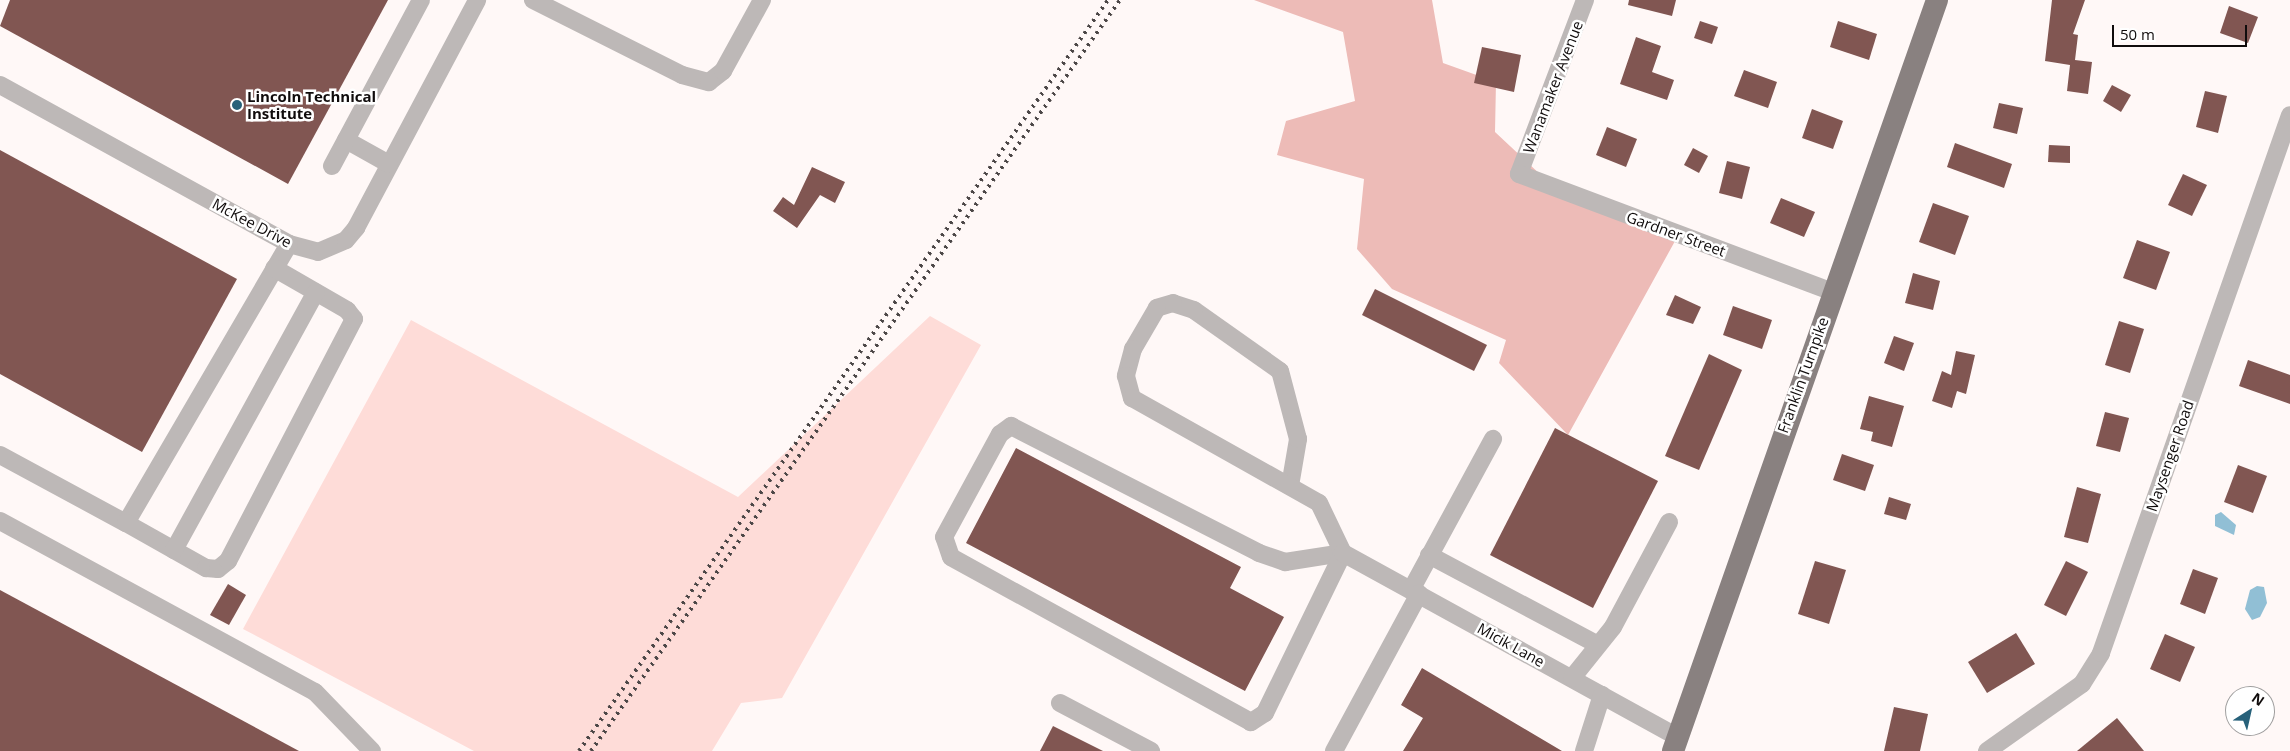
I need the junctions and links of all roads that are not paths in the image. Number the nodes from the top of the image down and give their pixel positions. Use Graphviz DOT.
graph roads {
  1 [pos="421,0"];
  2 [pos="475,0"];
  3 [pos="533,0"];
  4 [pos="762,0"];
  5 [pos="1585,0"];
  6 [pos="1937,0"];
  7 [pos="0,85"];
  8 [pos="2290,114"];
  9 [pos="346,140"];
  10 [pos="389,164"];
  11 [pos="332,166"];
  12 [pos="1519,174"];
  13 [pos="289,244"];
  14 [pos="274,268"];
  15 [pos="316,292"];
  16 [pos="1833,292"];
  17 [pos="1493,439"];
  18 [pos="0,455"];
  19 [pos="1290,486"];
  20 [pos="0,521"];
  21 [pos="1669,522"];
  22 [pos="126,523"];
  23 [pos="174,550"];
  24 [pos="1343,553"];
  25 [pos="1429,555"];
  26 [pos="1414,592"];
  27 [pos="1598,645"];
  28 [pos="1572,678"];
  29 [pos="1602,695"];
  30 [pos="1060,703"];
  31 [pos="1675,744"];
  32 [pos="372,751"];
  33 [pos="1151,751"];
  34 [pos="1334,751"];
  35 [pos="1584,751"];
  36 [pos="1987,751"];
  1 -- 9 [label="street"];
  2 -- 10 [label="street, McKee Drive"];
  3 -- 4 [label="street"];
  5 -- 12 [label="street, Wanamaker Avenue"];
  6 -- 16 [label="main road, Franklin Turnpike"];
  7 -- 13 [label="street, McKee Drive"];
  8 -- 36 [label="street, Maysenger Road"];
  9 -- 10 [label="street"];
  9 -- 11 [label="street"];
  10 -- 13 [label="street, McKee Drive"];
  12 -- 16 [label="street, Gardner Street"];
  13 -- 14 [label="street"];
  14 -- 15 [label="street"];
  14 -- 22 [label="street"];
  15 -- 23 [label="street"];
  15 -- 23 [label="street"];
  16 -- 31 [label="main road, Franklin Turnpike"];
  17 -- 25 [label="street"];
  18 -- 22 [label="street"];
  19 -- 19 [label="street"];
  19 -- 24 [label="street"];
  20 -- 32 [label="street"];
  21 -- 27 [label="street"];
  22 -- 23 [label="street"];
  24 -- 24 [label="street"];
  24 -- 26 [label="street, Micik Lane"];
  25 -- 26 [label="street"];
  25 -- 27 [label="street"];
  26 -- 28 [label="street, Micik Lane"];
  26 -- 34 [label="street"];
  27 -- 28 [label="street"];
  28 -- 29 [label="street, Micik Lane"];
  29 -- 31 [label="street, Micik Lane"];
  29 -- 35 [label="street"];
  30 -- 33 [label="street"];
}
